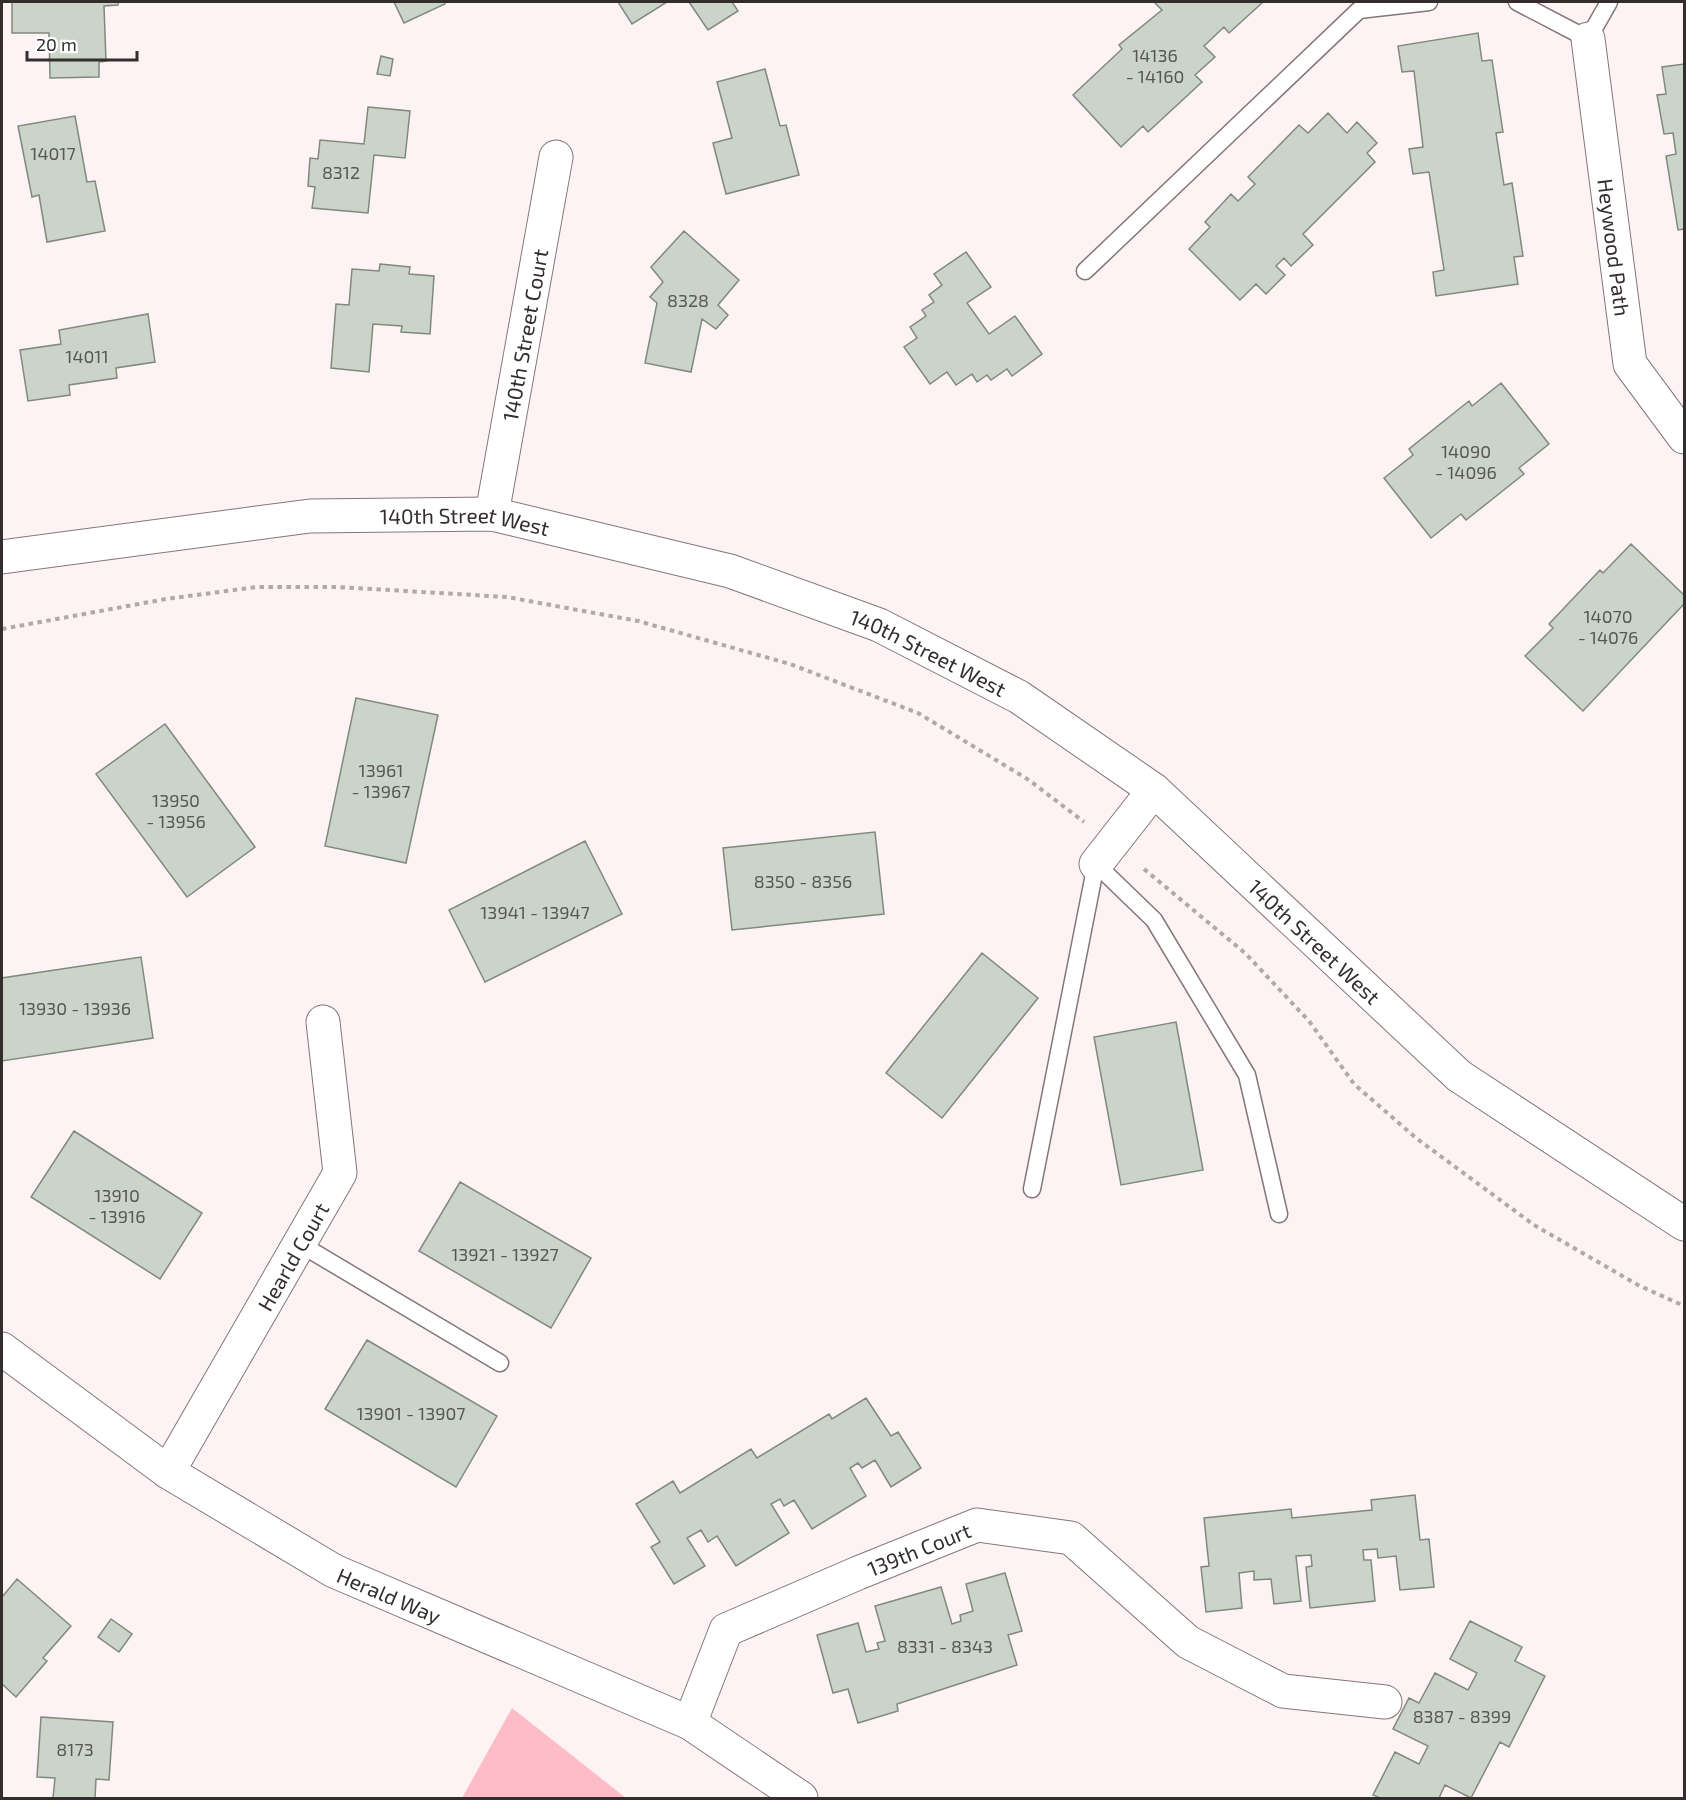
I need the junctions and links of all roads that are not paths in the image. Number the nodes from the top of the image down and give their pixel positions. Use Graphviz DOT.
graph roads {
  1 [pos="1429,2"];
  2 [pos="1517,2"];
  3 [pos="1610,2"];
  4 [pos="1588,39"];
  5 [pos="556,158"];
  6 [pos="1085,271"];
  7 [pos="1684,438"];
  8 [pos="492,514"];
  9 [pos="2,557"];
  10 [pos="1154,790"];
  11 [pos="1104,854"];
  12 [pos="323,1022"];
  13 [pos="1032,1189"];
  14 [pos="1279,1214"];
  15 [pos="1684,1224"];
  16 [pos="300,1244"];
  17 [pos="2,1349"];
  18 [pos="500,1363"];
  19 [pos="168,1472"];
  20 [pos="1385,1702"];
  21 [pos="690,1723"];
  22 [pos="801,1798"];
  1 -- 6 [label="lane"];
  2 -- 4 [label="lane"];
  3 -- 4 [label="lane"];
  4 -- 7 [label="street, Heywood Path"];
  5 -- 8 [label="street, 140th Street Court"];
  8 -- 9 [label="street, 140th Street West"];
  8 -- 10 [label="street, 140th Street West"];
  10 -- 11 [label="street"];
  10 -- 15 [label="street, 140th Street West"];
  11 -- 13 [label="lane"];
  11 -- 14 [label="lane"];
  12 -- 16 [label="street, Hearld Court"];
  16 -- 18 [label="lane"];
  16 -- 19 [label="street, Hearld Court"];
  17 -- 19 [label="street, Herald Way"];
  19 -- 21 [label="street, Herald Way"];
  20 -- 21 [label="street, 139th Court"];
  21 -- 22 [label="street, Herald Way"];
}
